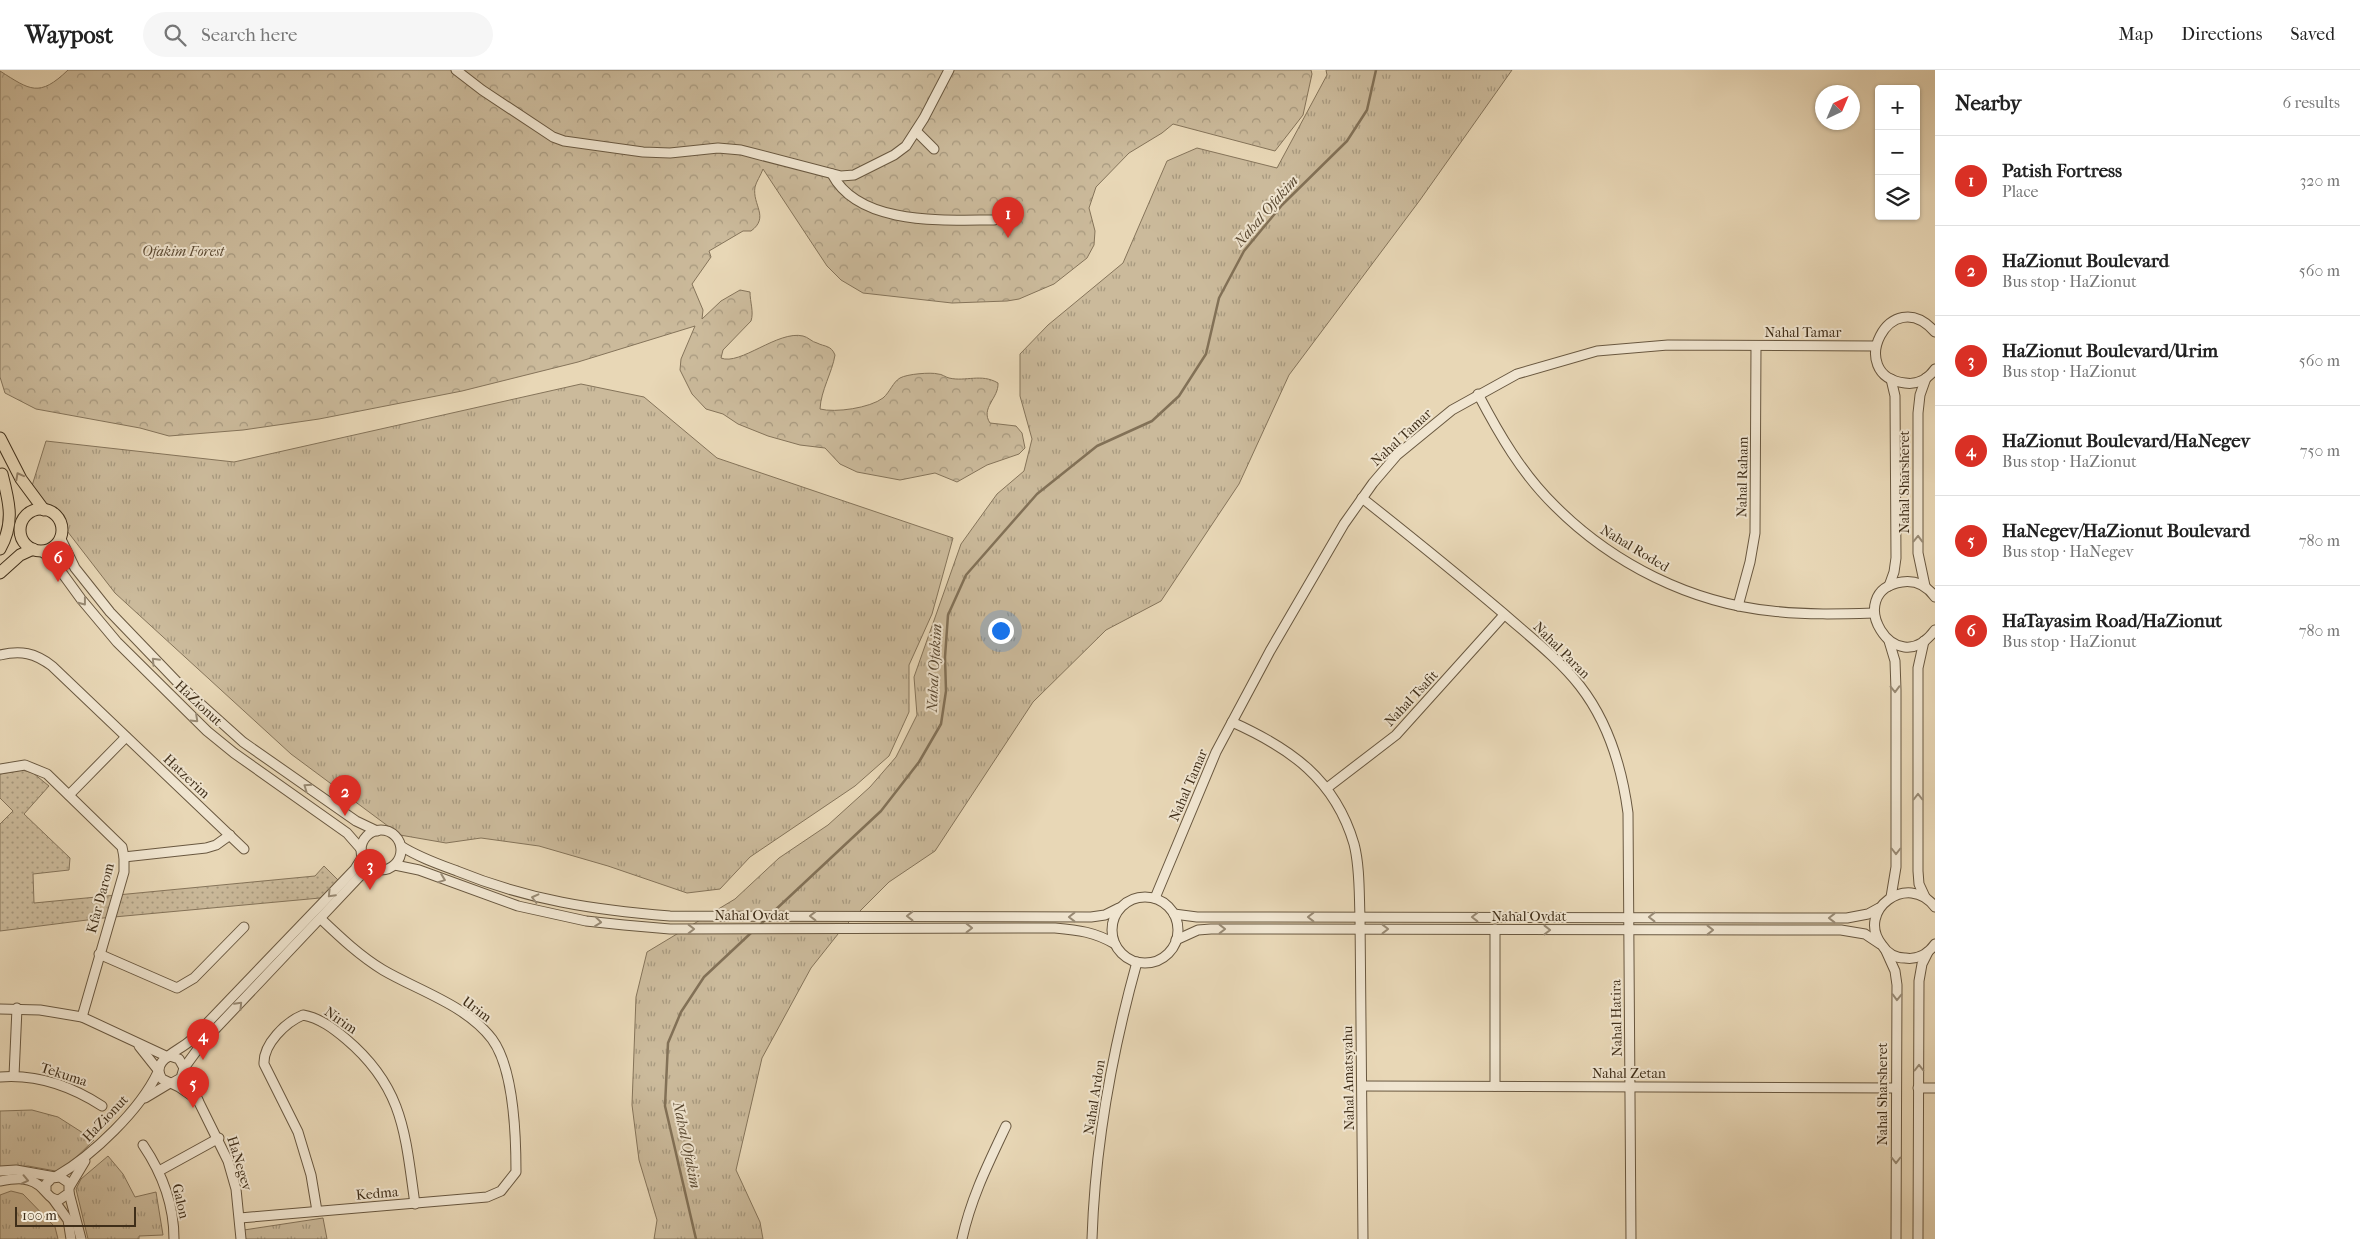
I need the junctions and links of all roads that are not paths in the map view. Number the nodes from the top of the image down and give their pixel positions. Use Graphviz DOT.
graph roads {
  1 [pos="456,70"];
  2 [pos="949,70"];
  3 [pos="916,131"];
  4 [pos="934,149"];
  5 [pos="832,174"];
  6 [pos="994,220"];
  7 [pos="1935,332"];
  8 [pos="1756,346"];
  9 [pos="1875,346"];
  10 [pos="1935,369"];
  11 [pos="1926,378"];
  12 [pos="1891,379"];
  13 [pos="1478,394"];
  14 [pos="0,438"];
  15 [pos="1,472"];
  16 [pos="1362,498"];
  17 [pos="44,510"];
  18 [pos="22,525"];
  19 [pos="60,537"];
  20 [pos="0,549"];
  21 [pos="38,550"];
  22 [pos="0,554"];
  23 [pos="0,573"];
  24 [pos="1888,586"];
  25 [pos="1925,586"];
  26 [pos="1935,597"];
  27 [pos="1738,606"];
  28 [pos="1874,613"];
  29 [pos="1504,615"];
  30 [pos="1935,630"];
  31 [pos="1889,641"];
  32 [pos="1924,641"];
  33 [pos="0,655"];
  34 [pos="1232,722"];
  35 [pos="126,737"];
  36 [pos="0,769"];
  37 [pos="1327,788"];
  38 [pos="70,795"];
  39 [pos="377,830"];
  40 [pos="230,835"];
  41 [pos="401,846"];
  42 [pos="244,848"];
  43 [pos="362,854"];
  44 [pos="124,857"];
  45 [pos="395,865"];
  46 [pos="373,869"];
  47 [pos="1891,897"];
  48 [pos="1925,897"];
  49 [pos="1155,898"];
  50 [pos="1935,907"];
  51 [pos="1119,908"];
  52 [pos="1879,908"];
  53 [pos="1174,914"];
  54 [pos="1360,917"];
  55 [pos="1629,917"];
  56 [pos="321,919"];
  57 [pos="244,927"];
  58 [pos="1360,929"];
  59 [pos="1495,929"];
  60 [pos="1629,930"];
  61 [pos="1176,940"];
  62 [pos="1115,944"];
  63 [pos="1935,944"];
  64 [pos="1883,947"];
  65 [pos="1928,952"];
  66 [pos="99,954"];
  67 [pos="1137,962"];
  68 [pos="17,1008"];
  69 [pos="0,1009"];
  70 [pos="82,1017"];
  71 [pos="134,1041"];
  72 [pos="169,1057"];
  73 [pos="184,1070"];
  74 [pos="158,1071"];
  75 [pos="14,1076"];
  76 [pos="0,1077"];
  77 [pos="171,1083"];
  78 [pos="1363,1086"];
  79 [pos="1495,1086"];
  80 [pos="1631,1087"];
  81 [pos="1896,1088"];
  82 [pos="1918,1088"];
  83 [pos="1935,1088"];
  84 [pos="198,1100"];
  85 [pos="141,1101"];
  86 [pos="102,1106"];
  87 [pos="1006,1126"];
  88 [pos="219,1138"];
  89 [pos="143,1145"];
  90 [pos="89,1154"];
  91 [pos="0,1171"];
  92 [pos="159,1171"];
  93 [pos="56,1176"];
  94 [pos="0,1181"];
  95 [pos="510,1182"];
  96 [pos="69,1190"];
  97 [pos="50,1196"];
  98 [pos="415,1204"];
  99 [pos="317,1211"];
  100 [pos="240,1218"];
  101 [pos="71,1239"];
  102 [pos="81,1239"];
  103 [pos="174,1239"];
  104 [pos="241,1239"];
  105 [pos="962,1239"];
  106 [pos="1092,1239"];
  107 [pos="1363,1239"];
  108 [pos="1631,1239"];
  109 [pos="1896,1239"];
  110 [pos="1918,1239"];
  1 -- 5 [label="street"];
  2 -- 3 [label="street"];
  3 -- 4 [label="street"];
  3 -- 5 [label="street"];
  5 -- 6 [label="street"];
  7 -- 9 [label="street"];
  8 -- 9 [label="street, Nahal Tamar"];
  8 -- 13 [label="street, Nahal Tamar"];
  8 -- 27 [label="street, Nahal Raham"];
  9 -- 12 [label="street"];
  10 -- 11 [label="street"];
  11 -- 12 [label="street"];
  25 -- 11 [label="street, Nahal Sharsheret, one-way"];
  12 -- 24 [label="street, Nahal Sharsheret"];
  13 -- 16 [label="street, Nahal Tamar"];
  13 -- 27 [label="street, Nahal Roded"];
  17 -- 14 [label="main road, one-way"];
  15 -- 18 [label="main road"];
  15 -- 20 [label="main road"];
  16 -- 29 [label="street, Nahal Paran"];
  16 -- 34 [label="street, Nahal Tamar"];
  17 -- 18 [label="main road"];
  17 -- 19 [label="main road"];
  18 -- 21 [label="main road"];
  18 -- 22 [label="main road"];
  19 -- 21 [label="main road"];
  39 -- 19 [label="street, HaZionut, one-way"];
  21 -- 23 [label="main road"];
  21 -- 43 [label="street, HaZionut, one-way"];
  24 -- 25 [label="street"];
  24 -- 28 [label="street, Nahal Sharsheret"];
  25 -- 26 [label="street"];
  27 -- 28 [label="street, Nahal Roded"];
  28 -- 31 [label="street"];
  29 -- 37 [label="street, Nahal Tsafit"];
  29 -- 55 [label="street, Nahal Paran"];
  30 -- 32 [label="street"];
  31 -- 32 [label="street"];
  31 -- 47 [label="street, one-way"];
  48 -- 32 [label="street, one-way"];
  33 -- 35 [label="street, Hatzerim"];
  34 -- 37 [label="street, Nahal Amatsyahu"];
  34 -- 49 [label="street, Nahal Tamar"];
  35 -- 38 [label="street"];
  35 -- 40 [label="street, Hatzerim"];
  36 -- 38 [label="street, Kfar Darom"];
  37 -- 54 [label="street, Nahal Amatsyahu"];
  38 -- 44 [label="street, Kfar Darom"];
  39 -- 41 [label="street"];
  39 -- 43 [label="street"];
  40 -- 42 [label="street, Hatzerim"];
  40 -- 44 [label="street"];
  41 -- 45 [label="street"];
  51 -- 41 [label="street, Nahal Ovdat, one-way"];
  43 -- 46 [label="street"];
  43 -- 72 [label="street, one-way"];
  44 -- 66 [label="street, Kfar Darom"];
  45 -- 46 [label="street"];
  45 -- 62 [label="street, Nahal Ovdat, one-way"];
  46 -- 56 [label="street"];
  47 -- 48 [label="street"];
  47 -- 52 [label="street"];
  48 -- 50 [label="street"];
  49 -- 51 [label="street"];
  49 -- 53 [label="street"];
  51 -- 62 [label="street"];
  52 -- 55 [label="street, Nahal Ovdat, one-way"];
  52 -- 64 [label="street, Nahal Sharsheret"];
  54 -- 53 [label="street, Nahal Ovdat, one-way"];
  53 -- 61 [label="street"];
  55 -- 54 [label="street, Nahal Ovdat, one-way"];
  54 -- 58 [label="street, Nahal Amatsyahu"];
  55 -- 60 [label="street, Nahal Hatira"];
  73 -- 56 [label="street, one-way"];
  56 -- 95 [label="street, Urim"];
  57 -- 66 [label="street"];
  58 -- 59 [label="street, Nahal Ovdat, one-way"];
  61 -- 58 [label="street, Nahal Ovdat, one-way"];
  58 -- 78 [label="street, Nahal Amatsyahu"];
  59 -- 60 [label="street, Nahal Ovdat, one-way"];
  59 -- 79 [label="street"];
  60 -- 64 [label="street, Nahal Ovdat, one-way"];
  60 -- 80 [label="street, Nahal Hatira"];
  61 -- 67 [label="street"];
  62 -- 67 [label="street"];
  63 -- 65 [label="street"];
  64 -- 65 [label="street, Nahal Ovdat"];
  64 -- 81 [label="street, Nahal Sharsheret, one-way"];
  82 -- 65 [label="street, one-way"];
  66 -- 70 [label="street, Kfar Darom"];
  67 -- 106 [label="street, Nahal Ardon"];
  68 -- 69 [label="street"];
  68 -- 70 [label="street"];
  68 -- 75 [label="street"];
  70 -- 71 [label="street"];
  71 -- 72 [label="street"];
  71 -- 74 [label="street"];
  72 -- 73 [label="street"];
  72 -- 74 [label="street"];
  73 -- 77 [label="street"];
  73 -- 84 [label="street, HaNegev"];
  74 -- 77 [label="street"];
  74 -- 85 [label="street, HaZionut"];
  75 -- 76 [label="street, Tekuma"];
  75 -- 86 [label="street, Tekuma"];
  77 -- 84 [label="street, HaNegev"];
  77 -- 85 [label="street, HaZionut"];
  78 -- 79 [label="street, Nahal Zetan"];
  78 -- 107 [label="street, Nahal Amatsyahu"];
  79 -- 80 [label="street, Nahal Zetan"];
  80 -- 81 [label="street, Nahal Zetan"];
  80 -- 108 [label="street, Nahal Hatira"];
  81 -- 109 [label="street, Nahal Sharsheret, one-way"];
  82 -- 83 [label="street"];
  82 -- 110 [label="street"];
  84 -- 88 [label="street, HaNegev"];
  85 -- 90 [label="street, HaZionut"];
  87 -- 105 [label="street"];
  88 -- 92 [label="street, Galon"];
  88 -- 100 [label="street, HaNegev"];
  89 -- 92 [label="street, Galon"];
  90 -- 93 [label="street, HaZionut"];
  90 -- 96 [label="street, HaZionut"];
  91 -- 93 [label="street"];
  92 -- 103 [label="street, Galon"];
  93 -- 96 [label="street"];
  93 -- 97 [label="street"];
  94 -- 97 [label="street, one-way"];
  95 -- 98 [label="street, Kedma"];
  96 -- 97 [label="street"];
  96 -- 102 [label="street"];
  97 -- 101 [label="street"];
  98 -- 99 [label="street, Kedma"];
  98 -- 99 [label="street, Nirim"];
  99 -- 100 [label="street, Kedma"];
  100 -- 104 [label="street, HaNegev"];
}
